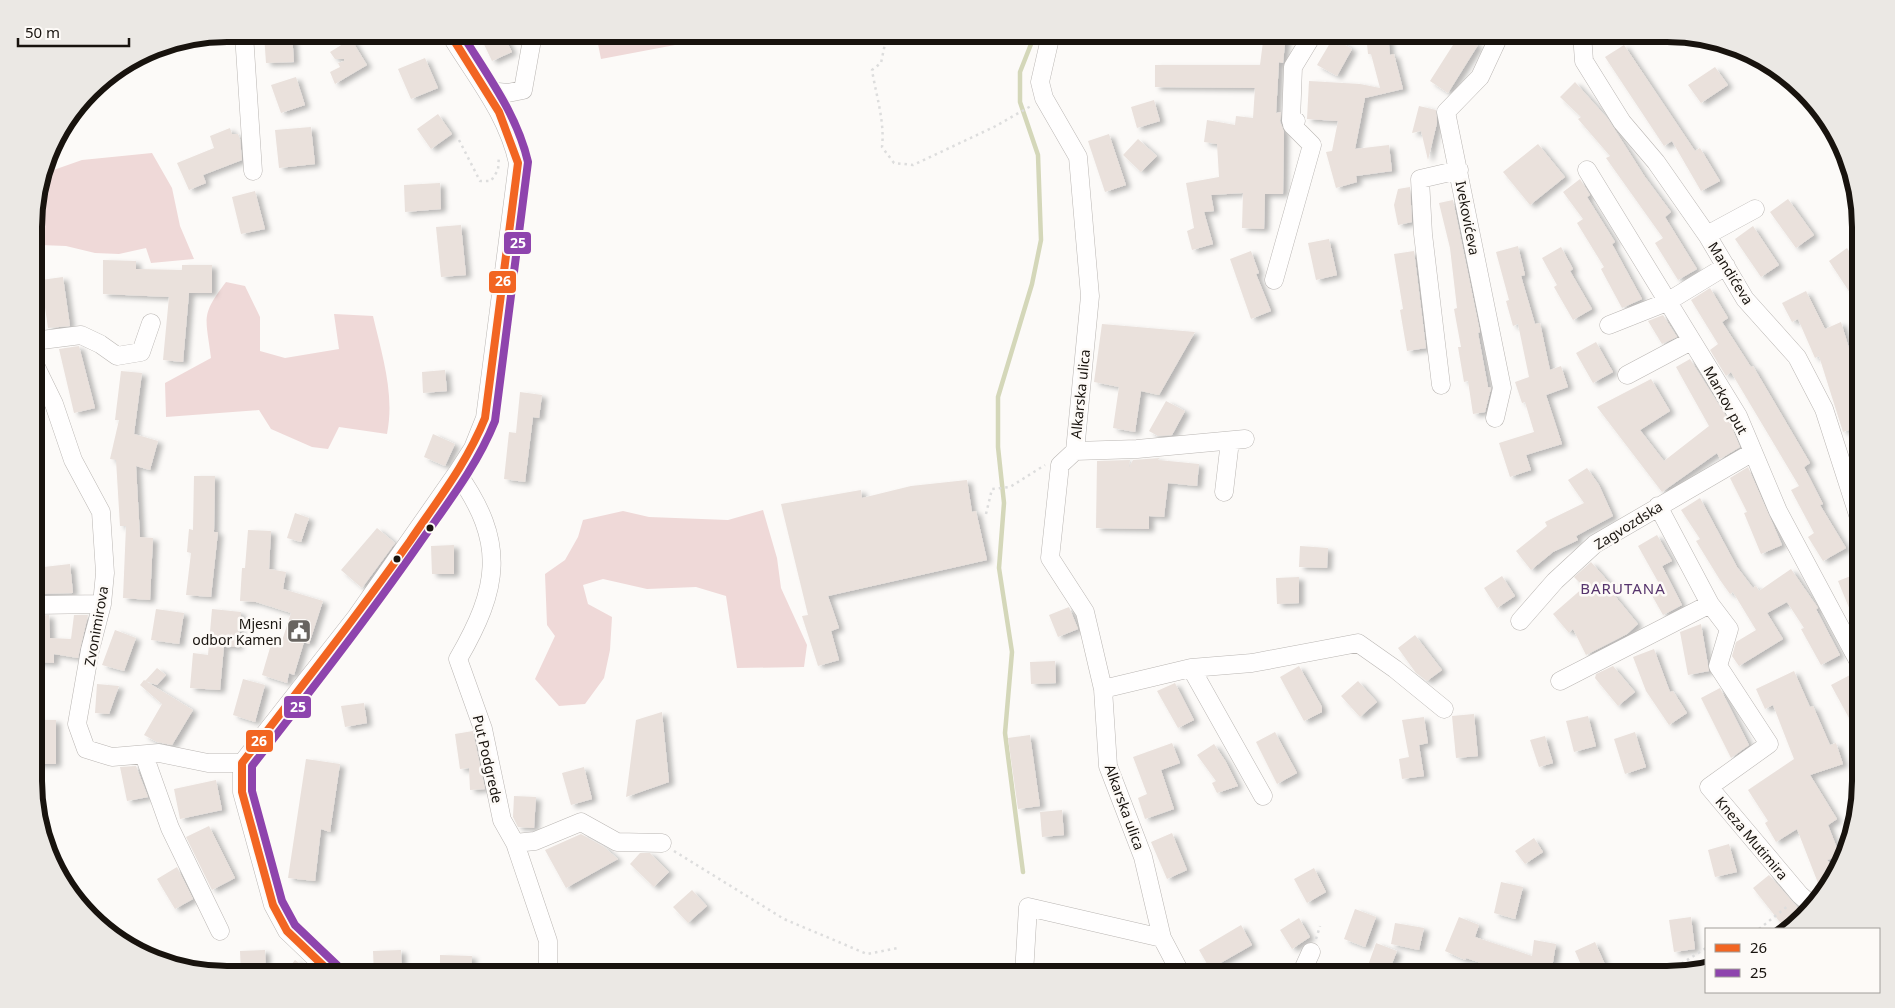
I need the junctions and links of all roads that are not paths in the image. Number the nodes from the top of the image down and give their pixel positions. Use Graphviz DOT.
graph roads {
  1 [pos="245,42"];
  2 [pos="455,42"];
  3 [pos="532,42"];
  4 [pos="1049,42"];
  5 [pos="1308,42"];
  6 [pos="1496,42"];
  7 [pos="1583,42"];
  8 [pos="488,92"];
  9 [pos="1459,170"];
  10 [pos="1587,170"];
  11 [pos="253,171"];
  12 [pos="1755,209"];
  13 [pos="1707,235"];
  14 [pos="1726,266"];
  15 [pos="1274,280"];
  16 [pos="1667,302"];
  17 [pos="151,323"];
  18 [pos="1609,325"];
  19 [pos="42,340"];
  20 [pos="1691,341"];
  21 [pos="1627,375"];
  22 [pos="42,381"];
  23 [pos="1441,385"];
  24 [pos="1495,418"];
  25 [pos="1753,452"];
  26 [pos="1070,455"];
  27 [pos="457,473"];
  28 [pos="1224,492"];
  29 [pos="1852,498"];
  30 [pos="1658,506"];
  31 [pos="102,604"];
  32 [pos="1710,604"];
  33 [pos="42,605"];
  34 [pos="1520,621"];
  35 [pos="1852,649"];
  36 [pos="1191,668"];
  37 [pos="1560,681"];
  38 [pos="1103,689"];
  39 [pos="1444,709"];
  40 [pos="144,755"];
  41 [pos="242,763"];
  42 [pos="1263,796"];
  43 [pos="515,843"];
  44 [pos="662,843"];
  45 [pos="1808,902"];
  46 [pos="220,931"];
  47 [pos="1162,938"];
  48 [pos="1311,952"];
  49 [pos="324,966"];
  50 [pos="548,966"];
  51 [pos="1024,966"];
  52 [pos="1177,966"];
  53 [pos="1305,966"];
  1 -- 11 [label="street"];
  2 -- 8 [label="street"];
  3 -- 8 [label="street"];
  4 -- 26 [label="street, Alkarska ulica"];
  5 -- 15 [label="street"];
  6 -- 9 [label="street, Ivekovićeva"];
  7 -- 13 [label="street, Mandićeva"];
  8 -- 27 [label="street"];
  9 -- 23 [label="street"];
  9 -- 24 [label="street, Ivekovićeva"];
  10 -- 16 [label="street, Markov put"];
  12 -- 13 [label="street"];
  13 -- 14 [label="street, Mandićeva"];
  14 -- 16 [label="street"];
  14 -- 29 [label="street, Mandićeva"];
  16 -- 18 [label="street"];
  16 -- 20 [label="street, Markov put"];
  17 -- 19 [label="street"];
  20 -- 21 [label="street"];
  20 -- 25 [label="street, Markov put"];
  22 -- 31 [label="street, Zvonimirova"];
  25 -- 30 [label="street, Zagvozdska"];
  25 -- 35 [label="street, Markov put"];
  26 -- 28 [label="street"];
  26 -- 38 [label="street, Alkarska ulica"];
  27 -- 41 [label="street"];
  27 -- 43 [label="street, Put Podgrede"];
  30 -- 32 [label="street, Kneza Mutimira"];
  30 -- 34 [label="street, Zagvozdska"];
  31 -- 33 [label="street"];
  31 -- 40 [label="street, Zvonimirova"];
  32 -- 37 [label="street"];
  32 -- 45 [label="street, Kneza Mutimira"];
  36 -- 38 [label="street"];
  36 -- 39 [label="street"];
  36 -- 42 [label="street"];
  38 -- 47 [label="street, Alkarska ulica"];
  40 -- 41 [label="street, Zvonimirova"];
  40 -- 46 [label="street"];
  41 -- 49 [label="street"];
  43 -- 44 [label="street"];
  43 -- 50 [label="street, Put Podgrede"];
  47 -- 51 [label="street"];
  47 -- 52 [label="street, Alkarska ulica"];
  48 -- 53 [label="street"];
}
